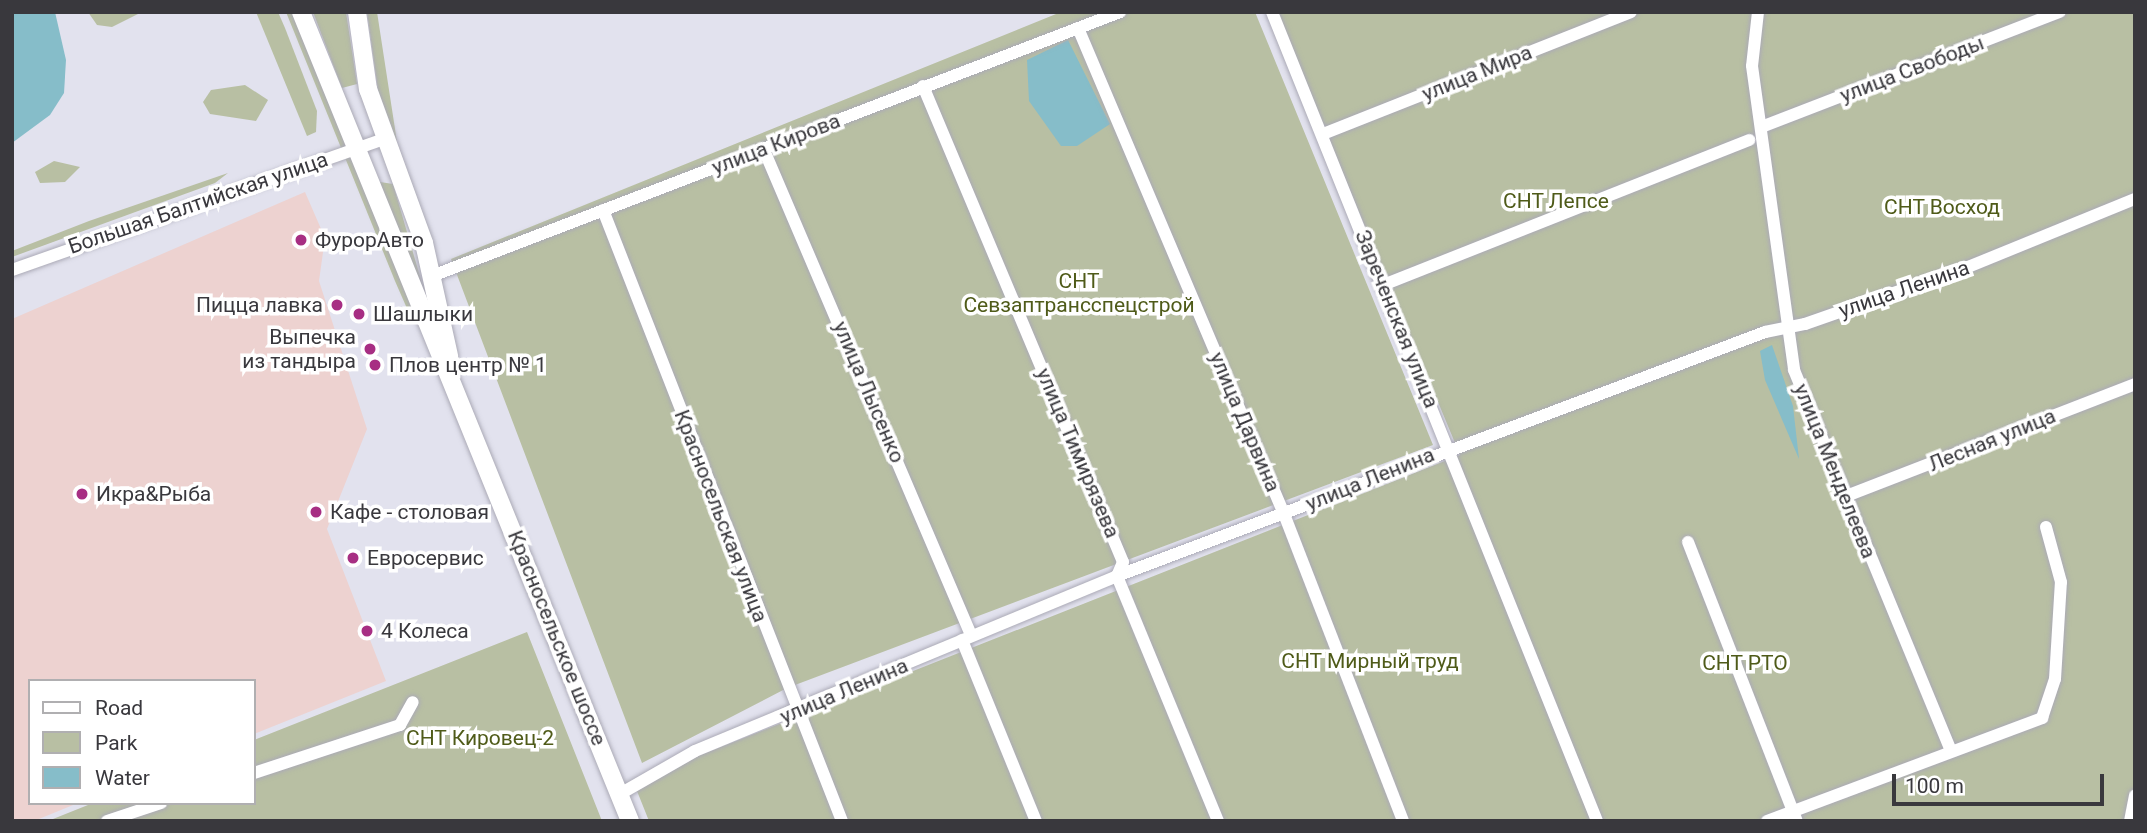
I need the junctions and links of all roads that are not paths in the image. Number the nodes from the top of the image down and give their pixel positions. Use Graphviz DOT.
graph roads {
  1 [pos="301,12"];
  2 [pos="357,12"];
  3 [pos="1120,12"];
  4 [pos="1272,12"];
  5 [pos="1631,12"];
  6 [pos="1758,12"];
  7 [pos="2060,12"];
  8 [pos="1078,28"];
  9 [pos="923,86"];
  10 [pos="1764,125"];
  11 [pos="1323,134"];
  12 [pos="384,139"];
  13 [pos="1749,139"];
  14 [pos="356,148"];
  15 [pos="764,150"];
  16 [pos="2135,199"];
  17 [pos="603,210"];
  18 [pos="12,270"];
  19 [pos="432,276"];
  20 [pos="1383,285"];
  21 [pos="1786,328"];
  22 [pos="453,377"];
  23 [pos="2135,384"];
  24 [pos="1448,448"];
  25 [pos="1849,495"];
  26 [pos="1284,514"];
  27 [pos="2046,527"];
  28 [pos="1688,542"];
  29 [pos="1117,576"];
  30 [pos="966,637"];
  31 [pos="413,702"];
  32 [pos="797,712"];
  33 [pos="1951,750"];
  34 [pos="256,772"];
  35 [pos="620,794"];
  36 [pos="2135,794"];
  37 [pos="155,805"];
  38 [pos="1795,816"];
  39 [pos="107,821"];
  40 [pos="630,821"];
  41 [pos="842,821"];
  42 [pos="1036,821"];
  43 [pos="1218,821"];
  44 [pos="1403,821"];
  45 [pos="1597,821"];
  46 [pos="1767,821"];
  47 [pos="2130,821"];
  1 -- 14 [label="main road, Красносельское шоссе"];
  2 -- 12 [label="main road, Красносельское шоссе"];
  3 -- 8 [label="street, улица Кирова"];
  4 -- 11 [label="street, Зареченская улица"];
  5 -- 11 [label="street, улица Мира"];
  6 -- 10 [label="street, улица Менделеева"];
  7 -- 10 [label="street, улица Свободы"];
  8 -- 9 [label="street, улица Кирова"];
  8 -- 26 [label="street, улица Дарвина"];
  9 -- 15 [label="street, улица Кирова"];
  9 -- 29 [label="street, улица Тимирязева"];
  10 -- 21 [label="street, улица Менделеева"];
  11 -- 20 [label="street, Зареченская улица"];
  12 -- 14 [label="street, Большая Балтийская улица"];
  12 -- 19 [label="main road, Красносельское шоссе"];
  13 -- 20 [label="street"];
  14 -- 18 [label="street, Большая Балтийская улица"];
  14 -- 22 [label="main road, Красносельское шоссе"];
  15 -- 17 [label="street, улица Кирова"];
  15 -- 30 [label="street, улица Лысенко"];
  16 -- 21 [label="street, улица Ленина"];
  17 -- 19 [label="street, улица Кирова"];
  17 -- 32 [label="street, Красносельская улица"];
  19 -- 22 [label="main road, Красносельское шоссе"];
  20 -- 24 [label="street, Зареченская улица"];
  21 -- 24 [label="street, улица Ленина"];
  21 -- 25 [label="street, улица Менделеева"];
  22 -- 35 [label="main road, Красносельское шоссе"];
  23 -- 25 [label="street, Лесная улица"];
  24 -- 26 [label="street, улица Ленина"];
  24 -- 45 [label="street, Зареченская улица"];
  25 -- 33 [label="street, улица Менделеева"];
  26 -- 29 [label="street, улица Ленина"];
  26 -- 44 [label="street, улица Дарвина"];
  27 -- 33 [label="street"];
  28 -- 38 [label="street"];
  29 -- 30 [label="street, улица Ленина"];
  29 -- 43 [label="street, улица Тимирязева"];
  30 -- 32 [label="street, улица Ленина"];
  30 -- 42 [label="street, улица Лысенко"];
  31 -- 34 [label="street"];
  32 -- 35 [label="street, улица Ленина"];
  32 -- 41 [label="street, Красносельская улица"];
  33 -- 38 [label="street"];
  35 -- 40 [label="main road, Красносельское шоссе"];
  36 -- 47 [label="street"];
  37 -- 39 [label="street"];
  38 -- 46 [label="street"];
}
